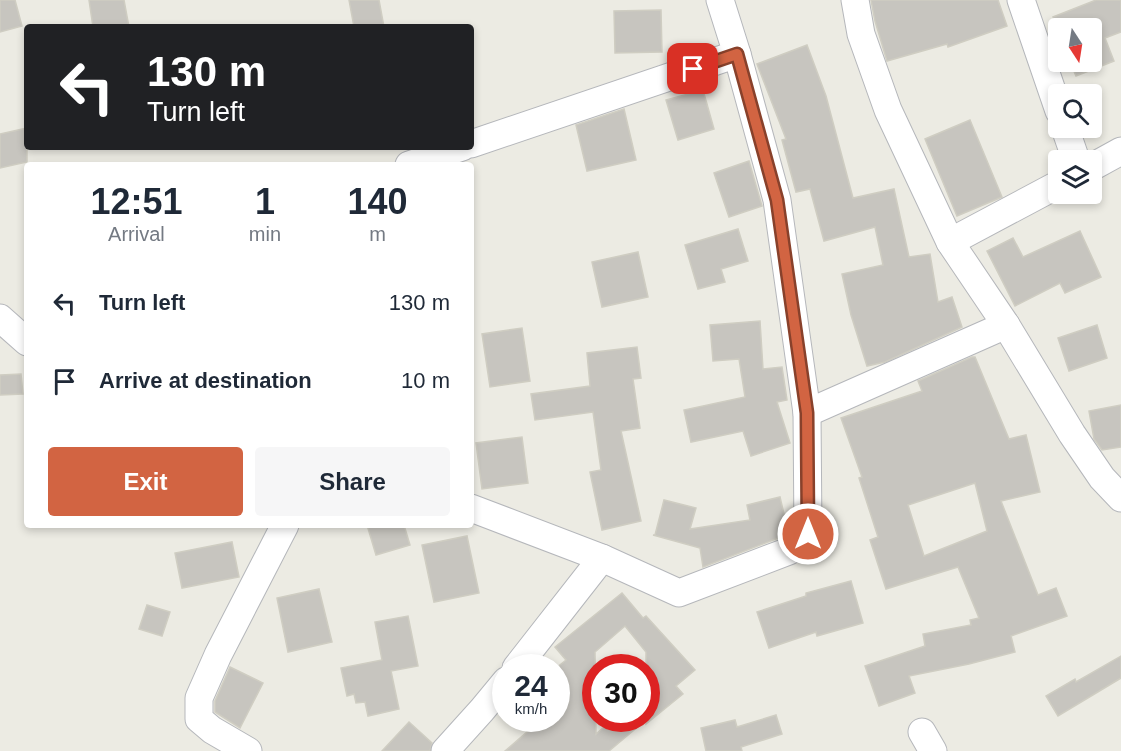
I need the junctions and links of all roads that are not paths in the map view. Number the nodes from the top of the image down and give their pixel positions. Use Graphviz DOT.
graph roads {
  1 [pos="720,0"];
  2 [pos="855,0"];
  3 [pos="1021,0"];
  4 [pos="737,54"];
  5 [pos="1050,84"];
  6 [pos="474,143"];
  7 [pos="453,150"];
  8 [pos="1121,151"];
  9 [pos="1102,161"];
  10 [pos="418,162"];
  11 [pos="1048,190"];
  12 [pos="950,242"];
  13 [pos="0,318"];
  14 [pos="1006,325"];
  15 [pos="24,339"];
  16 [pos="807,413"];
  17 [pos="1121,498"];
  18 [pos="474,509"];
  19 [pos="283,528"];
  20 [pos="602,558"];
  21 [pos="527,654"];
  22 [pos="492,698"];
  23 [pos="248,751"];
  24 [pos="445,751"];
  1 -- 4 [label="street"];
  2 -- 12 [label="street"];
  3 -- 5 [label="street"];
  4 -- 6 [label="street"];
  4 -- 16 [label="street"];
  7 -- 10 [label="street"];
  8 -- 9 [label="street"];
  11 -- 12 [label="street"];
  12 -- 14 [label="street"];
  13 -- 15 [label="street"];
  14 -- 16 [label="street"];
  14 -- 17 [label="street"];
  16 -- 20 [label="street"];
  18 -- 20 [label="street"];
  19 -- 23 [label="street"];
  20 -- 21 [label="street"];
  22 -- 24 [label="street"];
}
